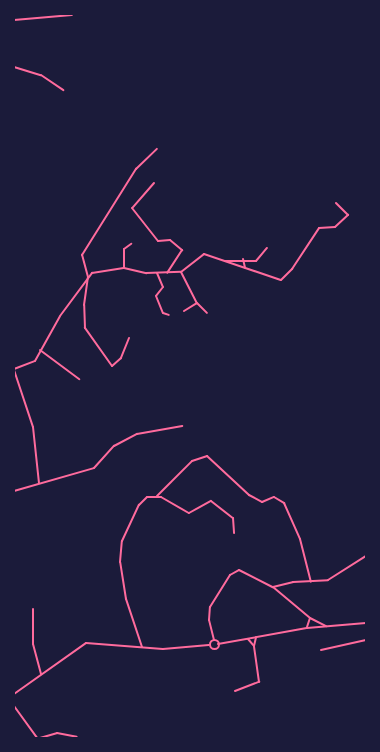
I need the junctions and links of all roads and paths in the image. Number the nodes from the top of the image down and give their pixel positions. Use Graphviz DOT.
graph roads {
  1 [pos="72,15"];
  2 [pos="14,20"];
  3 [pos="14,67"];
  4 [pos="63,90"];
  5 [pos="157,149"];
  6 [pos="154,183"];
  7 [pos="336,203"];
  8 [pos="131,244"];
  9 [pos="267,248"];
  10 [pos="243,259"];
  11 [pos="225,261"];
  12 [pos="124,268"];
  13 [pos="245,268"];
  14 [pos="181,272"];
  15 [pos="157,273"];
  16 [pos="167,273"];
  17 [pos="88,276"];
  18 [pos="197,303"];
  19 [pos="184,311"];
  20 [pos="207,313"];
  21 [pos="169,315"];
  22 [pos="129,338"];
  23 [pos="40,350"];
  24 [pos="14,370"];
  25 [pos="79,379"];
  26 [pos="182,426"];
  27 [pos="39,483"];
  28 [pos="14,491"];
  29 [pos="157,496"];
  30 [pos="234,533"];
  31 [pos="366,556"];
  32 [pos="311,582"];
  33 [pos="273,587"];
  34 [pos="32,609"];
  35 [pos="310,618"];
  36 [pos="366,623"];
  37 [pos="326,626"];
  38 [pos="306,628"];
  39 [pos="256,637"];
  40 [pos="248,639"];
  41 [pos="214,640"];
  42 [pos="366,640"];
  43 [pos="139,641"];
  44 [pos="218,644"];
  45 [pos="209,645"];
  46 [pos="136,646"];
  47 [pos="254,646"];
  48 [pos="142,647"];
  49 [pos="321,650"];
  50 [pos="41,674"];
  51 [pos="235,691"];
  52 [pos="14,694"];
  53 [pos="14,706"];
  54 [pos="77,737"];
  55 [pos="39,738"];
  1 -- 2 [label="street"];
  3 -- 4 [label="street"];
  5 -- 17 [label="street"];
  6 -- 16 [label="street"];
  7 -- 13 [label="street"];
  8 -- 12 [label="street"];
  9 -- 10 [label="street"];
  10 -- 11 [label="street"];
  10 -- 13 [label="street"];
  11 -- 13 [label="street"];
  11 -- 14 [label="street"];
  12 -- 15 [label="street"];
  12 -- 17 [label="street"];
  14 -- 16 [label="street"];
  14 -- 18 [label="street"];
  15 -- 16 [label="street"];
  15 -- 21 [label="street"];
  17 -- 22 [label="street"];
  17 -- 23 [label="street"];
  18 -- 19 [label="street"];
  18 -- 20 [label="street"];
  23 -- 24 [label="street"];
  23 -- 25 [label="street"];
  24 -- 27 [label="street"];
  26 -- 27 [label="street"];
  27 -- 28 [label="street"];
  29 -- 30 [label="street"];
  29 -- 32 [label="street"];
  29 -- 43 [label="street"];
  31 -- 32 [label="street"];
  32 -- 33 [label="street"];
  33 -- 35 [label="street"];
  33 -- 41 [label="street"];
  34 -- 50 [label="street"];
  35 -- 37 [label="street"];
  35 -- 38 [label="street"];
  36 -- 37 [label="street"];
  37 -- 38 [label="street"];
  38 -- 39 [label="street"];
  39 -- 40 [label="street"];
  39 -- 47 [label="street"];
  40 -- 44 [label="street"];
  40 -- 47 [label="street"];
  41 -- 44 [label="street"];
  41 -- 45 [label="street"];
  42 -- 49 [label="street"];
  43 -- 46 [label="street"];
  43 -- 48 [label="street"];
  44 -- 45 [label="street"];
  45 -- 48 [label="street"];
  46 -- 48 [label="street"];
  46 -- 50 [label="street"];
  47 -- 51 [label="street"];
  50 -- 52 [label="street"];
  53 -- 55 [label="street"];
  54 -- 55 [label="street"];
}
